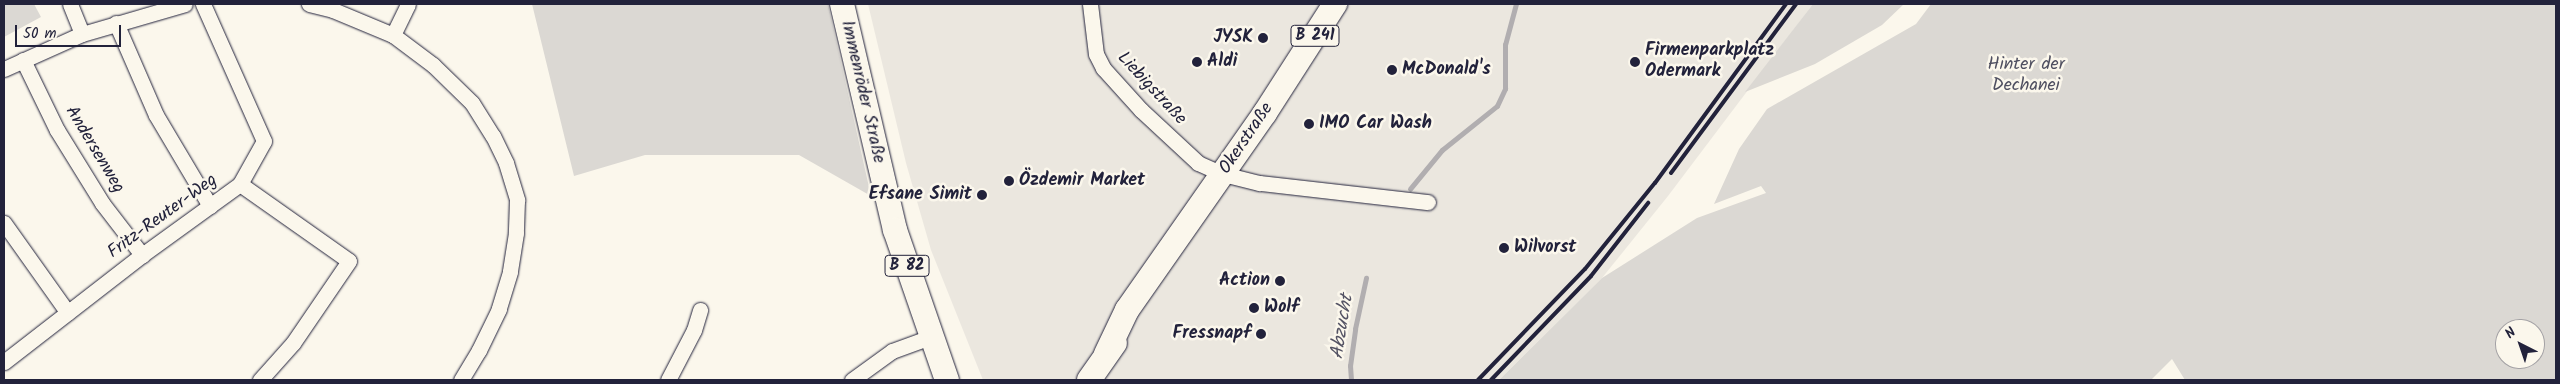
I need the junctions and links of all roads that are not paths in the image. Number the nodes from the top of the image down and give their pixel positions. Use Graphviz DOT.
graph roads {
  1 [pos="70,4"];
  2 [pos="185,4"];
  3 [pos="203,4"];
  4 [pos="309,4"];
  5 [pos="408,4"];
  6 [pos="838,4"];
  7 [pos="842,4"];
  8 [pos="1090,4"];
  9 [pos="1334,4"];
  10 [pos="116,23"];
  11 [pos="82,34"];
  12 [pos="393,36"];
  13 [pos="22,60"];
  14 [pos="4,69"];
  15 [pos="1223,174"];
  16 [pos="240,184"];
  17 [pos="1428,202"];
  18 [pos="210,206"];
  19 [pos="4,223"];
  20 [pos="142,255"];
  21 [pos="700,310"];
  22 [pos="68,314"];
  23 [pos="924,339"];
  24 [pos="4,362"];
  25 [pos="260,380"];
  26 [pos="461,380"];
  27 [pos="668,380"];
  28 [pos="852,380"];
  29 [pos="935,380"];
  30 [pos="947,380"];
  31 [pos="1089,380"];
  1 -- 11 [label="street"];
  2 -- 10 [label="street"];
  3 -- 16 [label="street"];
  4 -- 12 [label="street"];
  5 -- 12 [label="street"];
  6 -- 23 [label="main road, Immenröder Straße / B 82"];
  7 -- 30 [label="main road, Immenröder Straße / B 82"];
  8 -- 15 [label="street, Liebigstraße"];
  9 -- 15 [label="main road, Okerstraße / B 241"];
  10 -- 11 [label="street"];
  10 -- 18 [label="street"];
  11 -- 13 [label="street"];
  12 -- 26 [label="street"];
  13 -- 14 [label="street"];
  13 -- 20 [label="street, Andersenweg"];
  15 -- 17 [label="street, Liebigstraße"];
  15 -- 31 [label="main road, Okerstraße"];
  16 -- 18 [label="street, Fritz-Reuter-Weg"];
  16 -- 25 [label="street, Fritz-Reuter-Weg"];
  18 -- 20 [label="street, Fritz-Reuter-Weg"];
  19 -- 22 [label="street"];
  20 -- 22 [label="street, Fritz-Reuter-Weg"];
  21 -- 27 [label="street"];
  22 -- 24 [label="street, Fritz-Reuter-Weg"];
  23 -- 28 [label="street"];
  23 -- 29 [label="main road, Immenröder Straße / B 82"];
}
